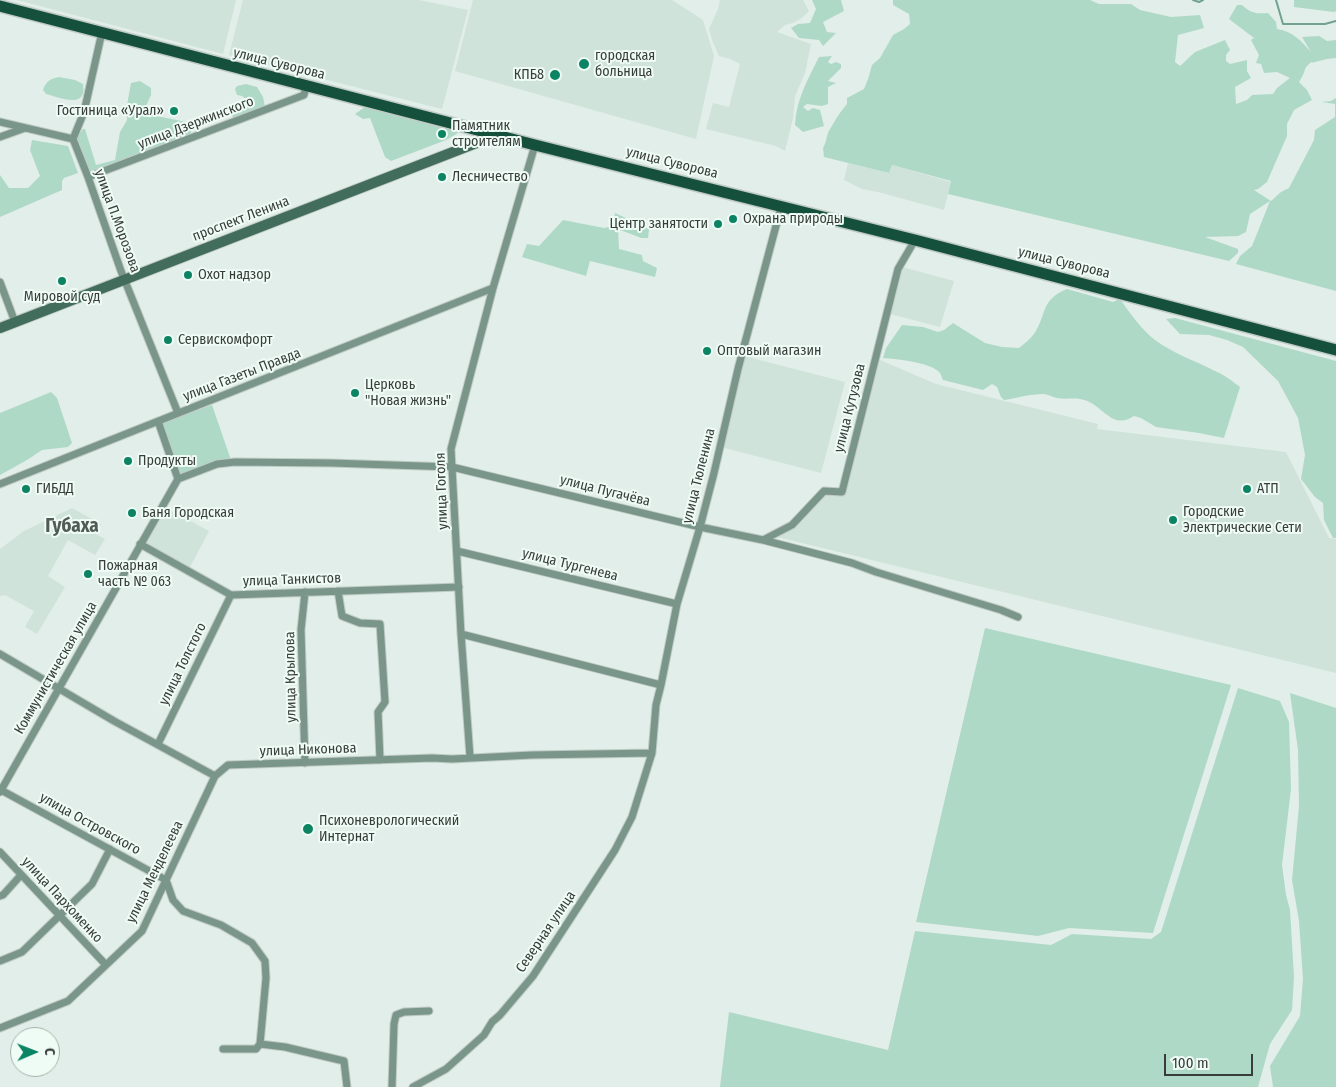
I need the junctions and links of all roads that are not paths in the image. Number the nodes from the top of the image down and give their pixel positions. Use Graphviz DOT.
graph roads {
  1 [pos="0,6"];
  2 [pos="102,32"];
  3 [pos="306,86"];
  4 [pos="0,122"];
  5 [pos="25,128"];
  6 [pos="489,132"];
  7 [pos="0,137"];
  8 [pos="73,139"];
  9 [pos="535,145"];
  10 [pos="88,177"];
  11 [pos="780,207"];
  12 [pos="915,240"];
  13 [pos="124,280"];
  14 [pos="0,282"];
  15 [pos="493,288"];
  16 [pos="15,322"];
  17 [pos="0,328"];
  18 [pos="1333,349"];
  19 [pos="178,413"];
  20 [pos="158,421"];
  21 [pos="452,467"];
  22 [pos="178,479"];
  23 [pos="0,484"];
  24 [pos="700,527"];
  25 [pos="763,540"];
  26 [pos="140,544"];
  27 [pos="457,551"];
  28 [pos="459,587"];
  29 [pos="338,591"];
  30 [pos="305,592"];
  31 [pos="231,594"];
  32 [pos="676,604"];
  33 [pos="1018,617"];
  34 [pos="461,634"];
  35 [pos="0,654"];
  36 [pos="661,685"];
  37 [pos="58,688"];
  38 [pos="158,744"];
  39 [pos="652,754"];
  40 [pos="470,757"];
  41 [pos="380,760"];
  42 [pos="305,762"];
  43 [pos="215,776"];
  44 [pos="1,791"];
  45 [pos="110,849"];
  46 [pos="0,852"];
  47 [pos="21,874"];
  48 [pos="166,880"];
  49 [pos="0,896"];
  50 [pos="60,916"];
  51 [pos="0,961"];
  52 [pos="106,965"];
  53 [pos="429,1011"];
  54 [pos="0,1028"];
  55 [pos="260,1044"];
  56 [pos="223,1049"];
  57 [pos="347,1087"];
  58 [pos="392,1087"];
  59 [pos="412,1087"];
  1 -- 2 [label="main road, улица Суворова"];
  2 -- 3 [label="main road, улица Суворова"];
  2 -- 8 [label="street"];
  3 -- 6 [label="main road, улица Суворова"];
  3 -- 10 [label="street, улица Дзержинского"];
  4 -- 5 [label="street"];
  5 -- 7 [label="street"];
  5 -- 8 [label="street"];
  6 -- 9 [label="main road, улица Суворова"];
  6 -- 13 [label="main road, проспект Ленина"];
  8 -- 10 [label="street, улица П.Морозова"];
  9 -- 11 [label="main road, улица Суворова"];
  9 -- 15 [label="street, улица Гоголя"];
  10 -- 13 [label="street, улица П.Морозова"];
  11 -- 12 [label="main road, улица Суворова"];
  11 -- 24 [label="street, улица Тюленина"];
  12 -- 18 [label="main road, улица Суворова"];
  12 -- 25 [label="street, улица Кутузова"];
  13 -- 16 [label="main road, проспект Ленина"];
  13 -- 19 [label="street, улица П.Морозова"];
  14 -- 16 [label="street"];
  15 -- 19 [label="street, улица Газеты Правда"];
  15 -- 21 [label="street, улица Гоголя"];
  16 -- 17 [label="main road, проспект Ленина"];
  19 -- 20 [label="street, улица Газеты Правда"];
  20 -- 22 [label="street"];
  20 -- 23 [label="street, улица Газеты Правда"];
  21 -- 22 [label="street, улица Пугачёва"];
  21 -- 24 [label="street, улица Пугачёва"];
  21 -- 27 [label="street, улица Гоголя"];
  22 -- 26 [label="street, Коммунистическая улица"];
  24 -- 25 [label="street, улица Пугачёва"];
  24 -- 32 [label="street, улица Тюленина"];
  25 -- 33 [label="street, улица Пугачёва"];
  26 -- 31 [label="street, улица Танкистов"];
  26 -- 37 [label="street, Коммунистическая улица"];
  27 -- 28 [label="street, улица Гоголя"];
  27 -- 32 [label="street, улица Тургенева"];
  28 -- 29 [label="street, улица Танкистов"];
  28 -- 34 [label="street, улица Гоголя"];
  29 -- 30 [label="street, улица Танкистов"];
  29 -- 41 [label="street"];
  30 -- 31 [label="street, улица Танкистов"];
  30 -- 42 [label="street, улица Крылова"];
  31 -- 38 [label="street, улица Толстого"];
  32 -- 36 [label="street, улица Тюленина"];
  34 -- 36 [label="street"];
  34 -- 40 [label="street, улица Гоголя"];
  35 -- 37 [label="street"];
  36 -- 39 [label="street, улица Тюленина"];
  37 -- 38 [label="street"];
  37 -- 44 [label="street, Коммунистическая улица"];
  38 -- 43 [label="street"];
  39 -- 40 [label="street, улица Никонова"];
  39 -- 59 [label="street, Северная улица"];
  40 -- 41 [label="street, улица Никонова"];
  41 -- 42 [label="street, улица Никонова"];
  42 -- 43 [label="street, улица Никонова"];
  43 -- 48 [label="street, улица Менделеева"];
  44 -- 45 [label="street, улица Островского"];
  45 -- 48 [label="street, улица Островского"];
  45 -- 50 [label="street"];
  46 -- 47 [label="street, улица Пархоменко"];
  47 -- 49 [label="street"];
  47 -- 50 [label="street, улица Пархоменко"];
  48 -- 52 [label="street, улица Менделеева"];
  48 -- 55 [label="street"];
  50 -- 51 [label="street"];
  50 -- 52 [label="street, улица Пархоменко"];
  52 -- 54 [label="street, улица Менделеева"];
  53 -- 58 [label="street"];
  55 -- 56 [label="street"];
  55 -- 57 [label="street"];
}
